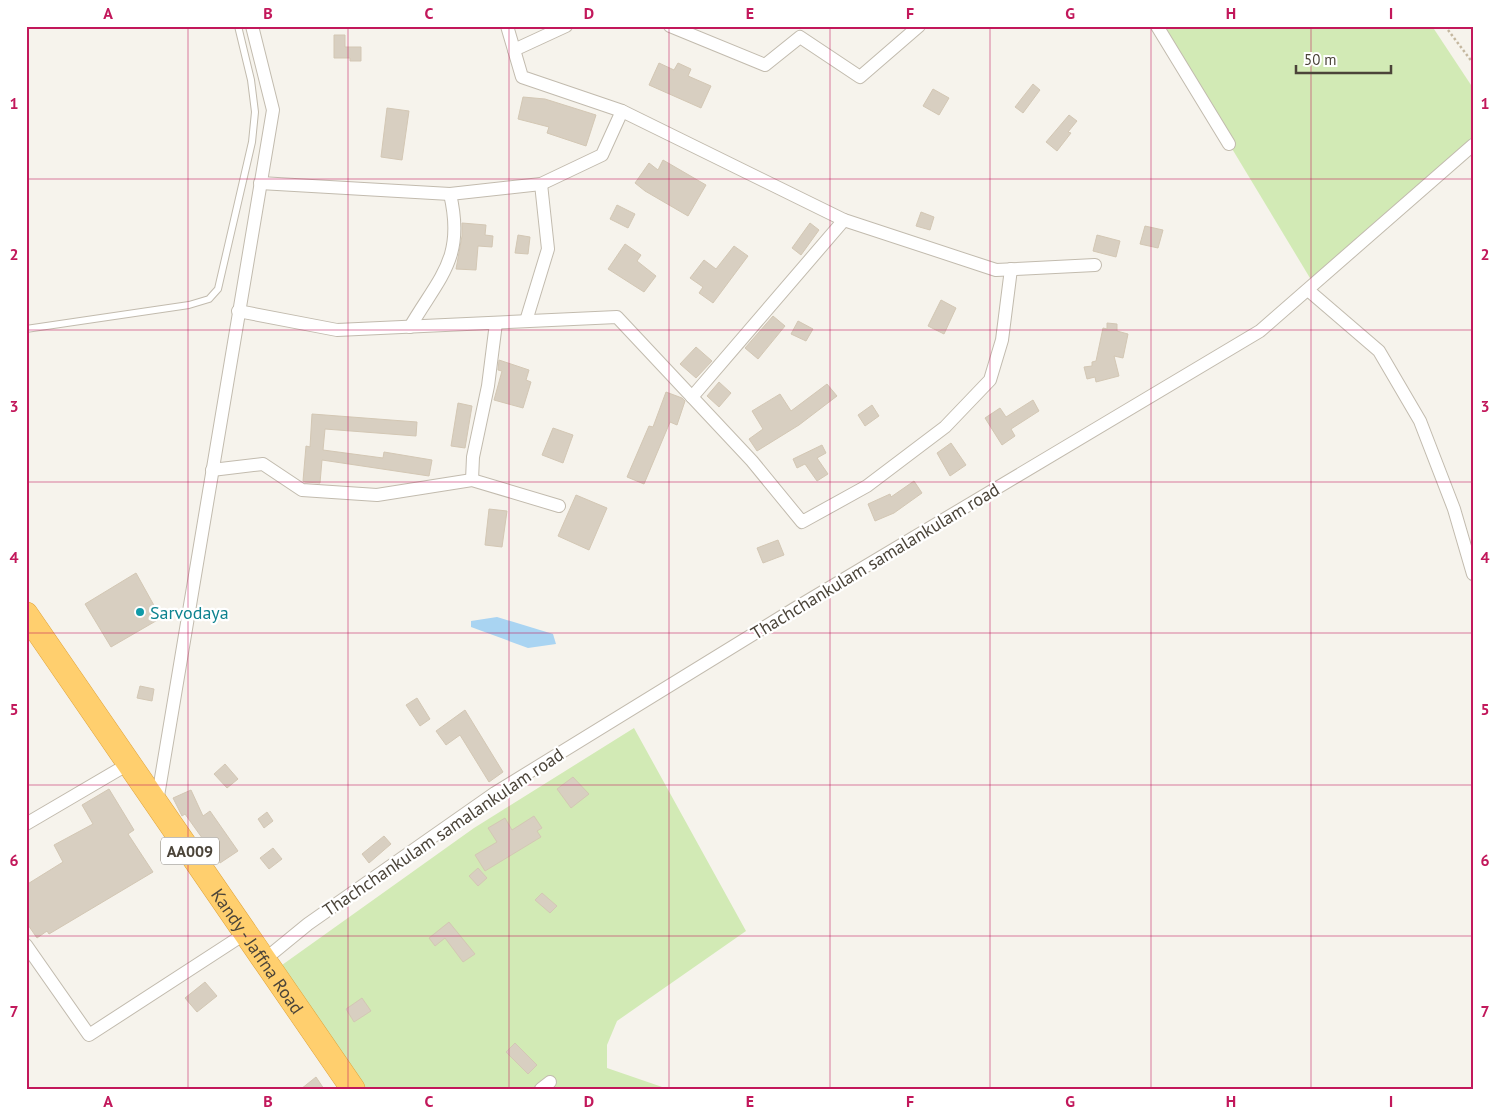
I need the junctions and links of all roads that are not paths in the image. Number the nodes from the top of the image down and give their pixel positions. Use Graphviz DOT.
graph roads {
  1 [pos="238,26"];
  2 [pos="252,26"];
  3 [pos="507,26"];
  4 [pos="566,26"];
  5 [pos="670,26"];
  6 [pos="919,26"];
  7 [pos="1157,26"];
  8 [pos="514,50"];
  9 [pos="622,111"];
  10 [pos="1229,144"];
  11 [pos="1473,146"];
  12 [pos="260,182"];
  13 [pos="541,184"];
  14 [pos="450,194"];
  15 [pos="844,220"];
  16 [pos="1095,265"];
  17 [pos="1011,270"];
  18 [pos="1308,290"];
  19 [pos="238,311"];
  20 [pos="526,321"];
  21 [pos="496,323"];
  22 [pos="410,327"];
  23 [pos="26,329"];
  24 [pos="692,397"];
  25 [pos="212,470"];
  26 [pos="472,480"];
  27 [pos="560,506"];
  28 [pos="1473,574"];
  29 [pos="26,614"];
  30 [pos="130,763"];
  31 [pos="157,802"];
  32 [pos="26,824"];
  33 [pos="246,933"];
  34 [pos="26,945"];
  35 [pos="264,960"];
  36 [pos="353,1089"];
  1 -- 23 [label="lane"];
  2 -- 12 [label="street"];
  3 -- 8 [label="street"];
  4 -- 8 [label="street"];
  5 -- 6 [label="street"];
  7 -- 10 [label="street"];
  8 -- 9 [label="street"];
  9 -- 13 [label="street"];
  9 -- 15 [label="street"];
  11 -- 18 [label="street, Thachchankulam samalankulam road"];
  12 -- 14 [label="street"];
  12 -- 19 [label="street"];
  13 -- 14 [label="street"];
  13 -- 20 [label="street"];
  14 -- 22 [label="street"];
  15 -- 17 [label="street"];
  15 -- 24 [label="street"];
  16 -- 17 [label="street"];
  17 -- 24 [label="street"];
  18 -- 28 [label="street"];
  18 -- 35 [label="street, Thachchankulam samalankulam road"];
  19 -- 22 [label="street"];
  19 -- 25 [label="street"];
  20 -- 21 [label="street"];
  20 -- 24 [label="street"];
  21 -- 22 [label="street"];
  21 -- 26 [label="street"];
  25 -- 26 [label="street"];
  25 -- 31 [label="street"];
  26 -- 27 [label="street"];
  29 -- 30 [label="highway, Kandy - Jaffna Road / AA009"];
  30 -- 31 [label="highway, Kandy - Jaffna Road / AA009"];
  30 -- 32 [label="street"];
  31 -- 33 [label="highway, Kandy - Jaffna Road / AA009"];
  33 -- 34 [label="street"];
  33 -- 35 [label="highway, Kandy - Jaffna Road / AA009"];
  35 -- 36 [label="highway, Kandy - Jaffna Road / AA009"];
}
